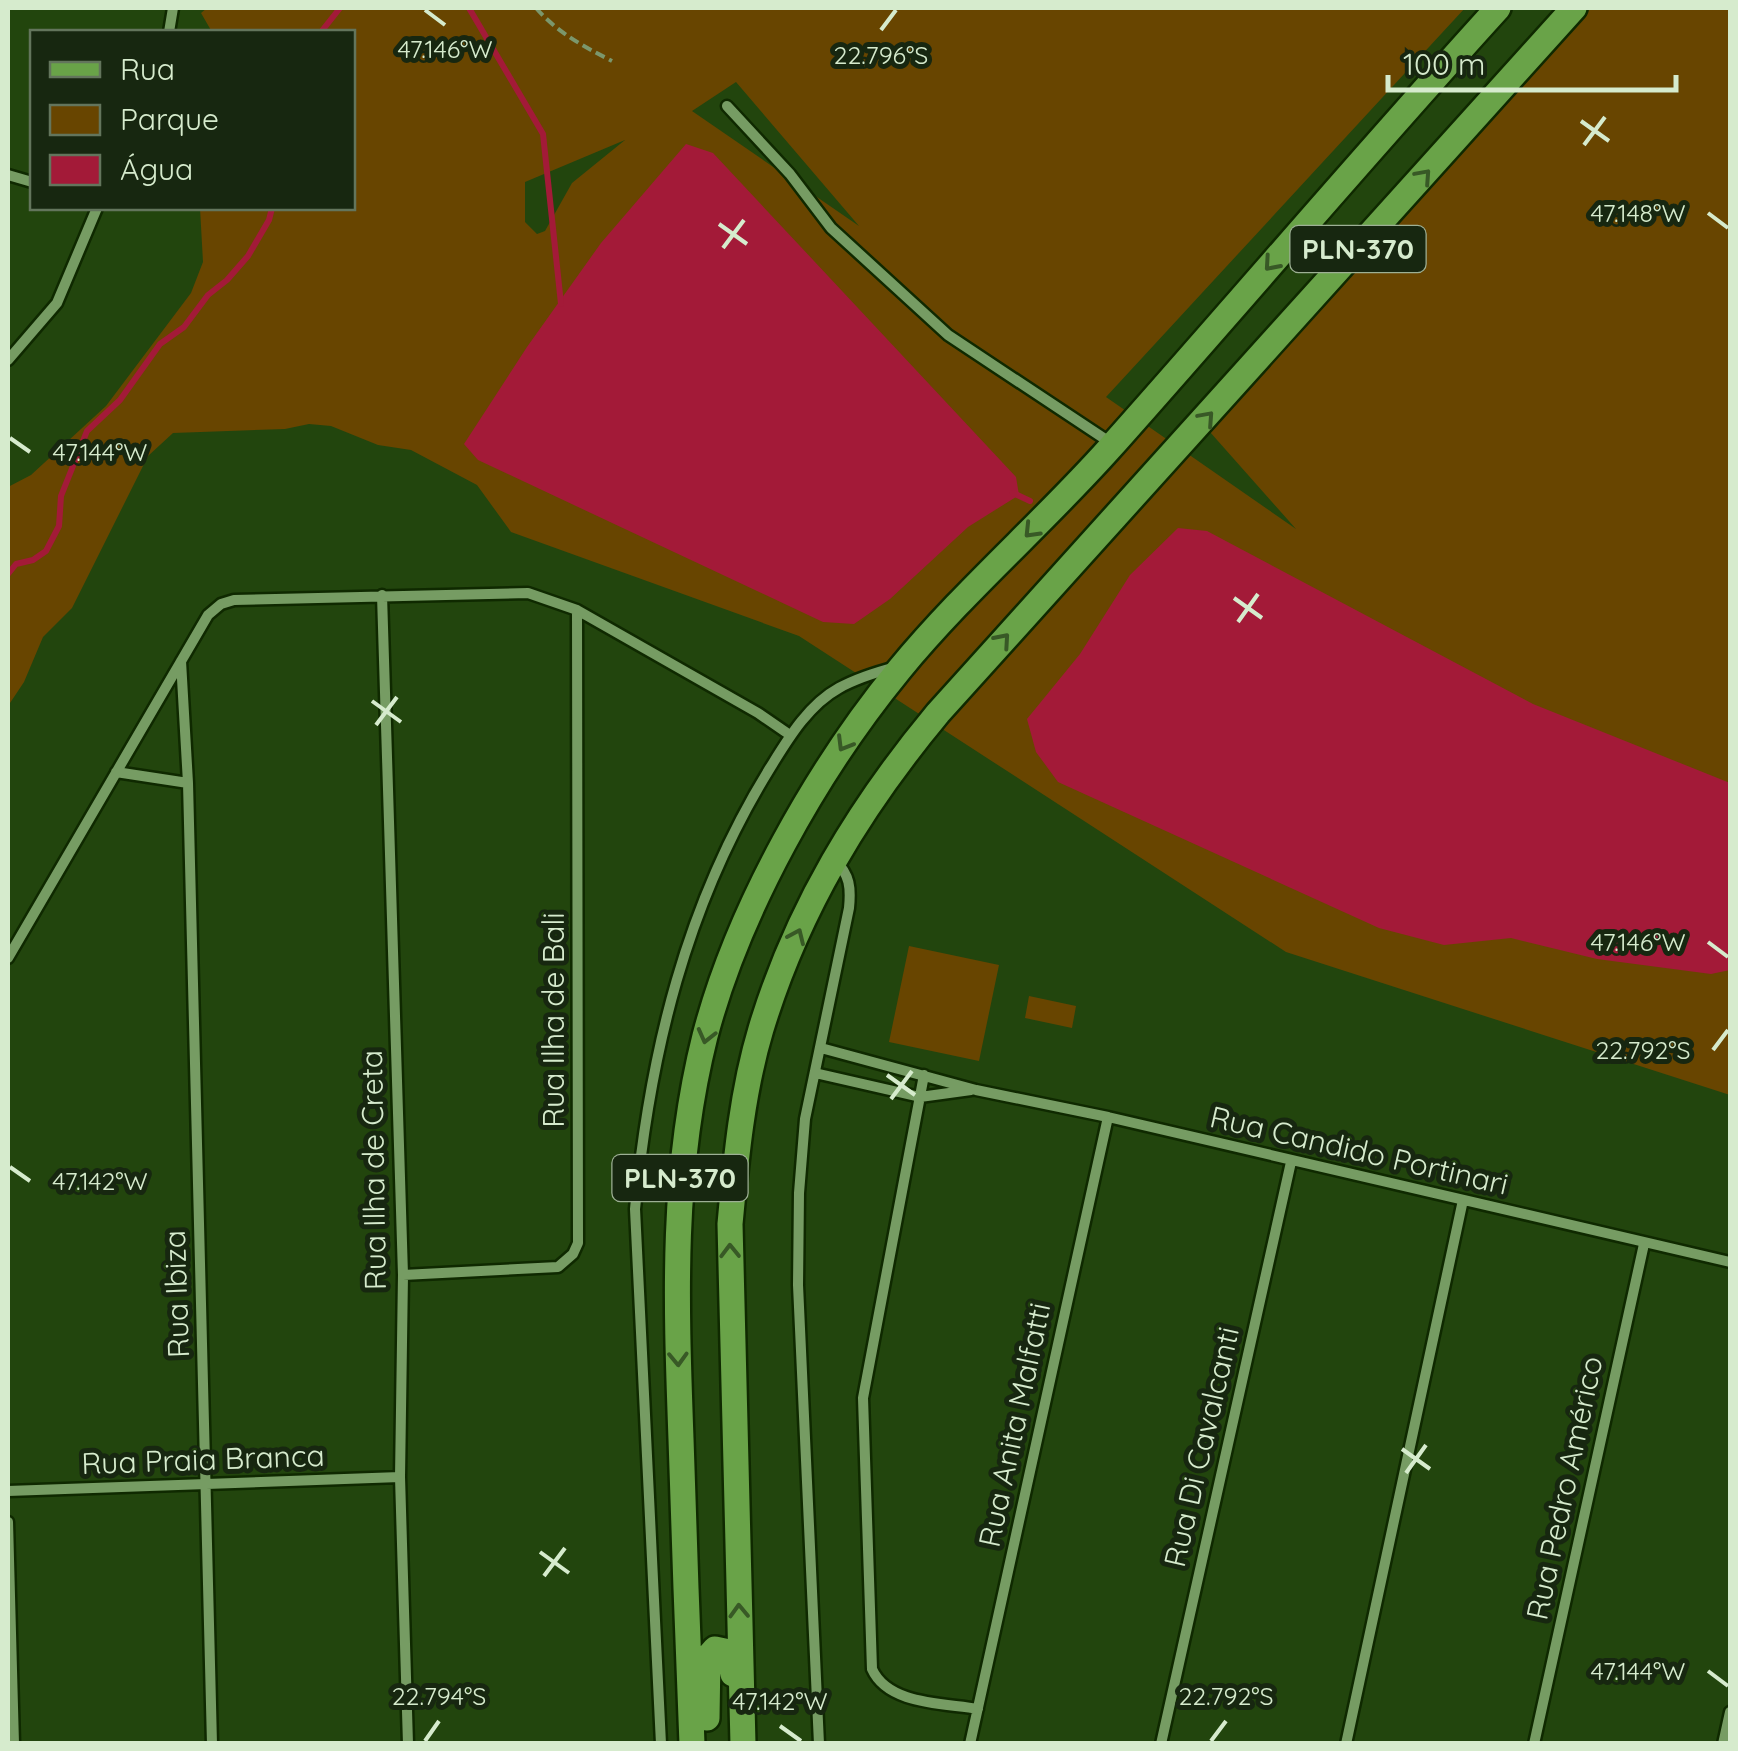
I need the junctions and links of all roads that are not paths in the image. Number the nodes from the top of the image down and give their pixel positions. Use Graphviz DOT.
graph roads {
  1 [pos="1498,8"];
  2 [pos="1574,8"];
  3 [pos="727,106"];
  4 [pos="96,210"];
  5 [pos="8,360"];
  6 [pos="1113,444"];
  7 [pos="382,595"];
  8 [pos="577,610"];
  9 [pos="181,660"];
  10 [pos="902,666"];
  11 [pos="790,736"];
  12 [pos="116,772"];
  13 [pos="188,783"];
  14 [pos="834,859"];
  15 [pos="8,958"];
  16 [pos="821,1048"];
  17 [pos="815,1074"];
  18 [pos="924,1076"];
  19 [pos="976,1090"];
  20 [pos="920,1097"];
  21 [pos="1108,1117"];
  22 [pos="1291,1162"];
  23 [pos="1464,1200"];
  24 [pos="1644,1244"];
  25 [pos="1730,1262"];
  26 [pos="403,1275"];
  27 [pos="400,1478"];
  28 [pos="207,1486"];
  29 [pos="8,1491"];
  30 [pos="8,1522"];
  31 [pos="978,1709"];
  32 [pos="1730,1712"];
  33 [pos="14,1744"];
  34 [pos="212,1744"];
  35 [pos="408,1744"];
  36 [pos="661,1744"];
  37 [pos="692,1744"];
  38 [pos="707,1744"];
  39 [pos="741,1744"];
  40 [pos="820,1744"];
  41 [pos="970,1744"];
  42 [pos="1161,1744"];
  43 [pos="1346,1744"];
  44 [pos="1534,1744"];
  45 [pos="1724,1744"];
  1 -- 6 [label="main road, PLN-370, one-way"];
  14 -- 2 [label="main road, PLN-370, one-way"];
  3 -- 6 [label="street"];
  4 -- 5 [label="street"];
  6 -- 10 [label="main road, PLN-370, one-way"];
  7 -- 8 [label="street"];
  7 -- 9 [label="street"];
  7 -- 26 [label="street, Rua Ilha de Creta"];
  8 -- 11 [label="street"];
  8 -- 26 [label="street, Rua Ilha de Bali"];
  9 -- 12 [label="street"];
  9 -- 13 [label="street, Rua Ibiza"];
  10 -- 11 [label="street"];
  10 -- 37 [label="main road, PLN-370, one-way"];
  11 -- 36 [label="street"];
  12 -- 13 [label="street"];
  12 -- 15 [label="street"];
  13 -- 28 [label="street, Rua Ibiza"];
  14 -- 16 [label="street"];
  39 -- 14 [label="main road, PLN-370, one-way"];
  16 -- 17 [label="street"];
  16 -- 18 [label="street, Rua Candido Portinari"];
  17 -- 20 [label="street, Rua Candido Portinari"];
  17 -- 40 [label="street"];
  18 -- 19 [label="street, Rua Candido Portinari"];
  18 -- 20 [label="street"];
  19 -- 20 [label="street, Rua Candido Portinari"];
  19 -- 21 [label="street, Rua Candido Portinari"];
  20 -- 31 [label="street"];
  21 -- 22 [label="street, Rua Candido Portinari"];
  21 -- 31 [label="street, Rua Anita Malfatti"];
  22 -- 23 [label="street, Rua Candido Portinari"];
  22 -- 42 [label="street, Rua Di Cavalcanti"];
  23 -- 24 [label="street, Rua Candido Portinari"];
  23 -- 43 [label="street"];
  24 -- 25 [label="street, Rua Candido Portinari"];
  24 -- 44 [label="street, Rua Pedro Américo"];
  26 -- 27 [label="street, Rua Ilha de Creta"];
  27 -- 28 [label="street, Rua Praia Branca"];
  27 -- 35 [label="street, Rua Ilha de Creta"];
  28 -- 29 [label="street, Rua Praia Branca"];
  28 -- 34 [label="street, Rua Ibiza"];
  30 -- 33 [label="street"];
  31 -- 41 [label="street, Rua Anita Malfatti"];
  32 -- 45 [label="street"];
  38 -- 39 [label="main road"];
}
